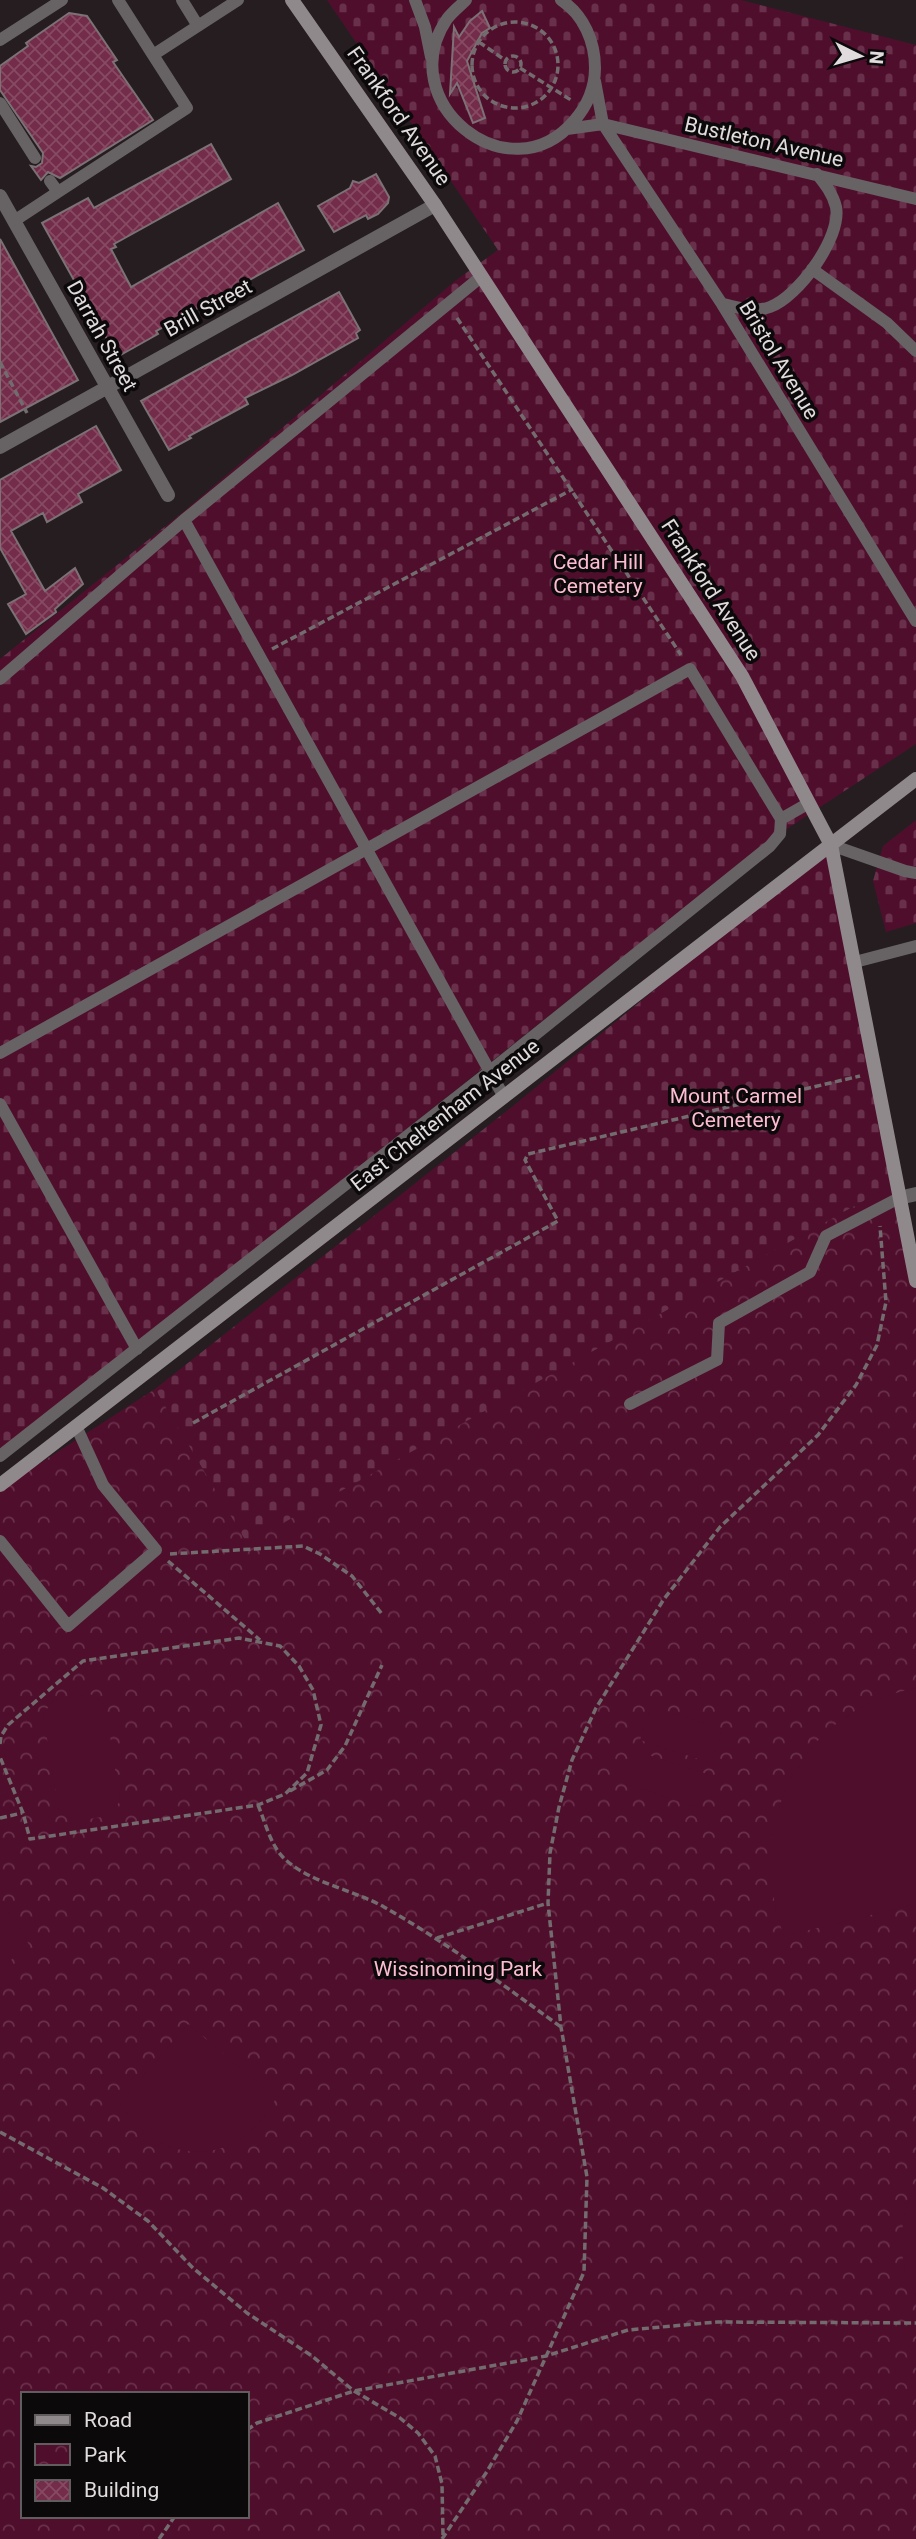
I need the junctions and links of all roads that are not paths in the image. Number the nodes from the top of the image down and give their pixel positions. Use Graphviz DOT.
graph roads {
  1 [pos="62,0"];
  2 [pos="118,0"];
  3 [pos="182,0"];
  4 [pos="238,0"];
  5 [pos="292,0"];
  6 [pos="415,0"];
  7 [pos="466,0"];
  8 [pos="561,0"];
  9 [pos="198,26"];
  10 [pos="0,40"];
  11 [pos="153,55"];
  12 [pos="433,68"];
  13 [pos="595,81"];
  14 [pos="0,103"];
  15 [pos="603,124"];
  16 [pos="567,129"];
  17 [pos="35,158"];
  18 [pos="816,174"];
  19 [pos="50,180"];
  20 [pos="58,192"];
  21 [pos="0,196"];
  22 [pos="916,199"];
  23 [pos="435,205"];
  24 [pos="14,221"];
  25 [pos="812,269"];
  26 [pos="482,276"];
  27 [pos="722,304"];
  28 [pos="916,352"];
  29 [pos="107,389"];
  30 [pos="0,447"];
  31 [pos="169,495"];
  32 [pos="184,520"];
  33 [pos="916,621"];
  34 [pos="0,679"];
  35 [pos="916,779"];
  36 [pos="809,803"];
  37 [pos="781,819"];
  38 [pos="831,845"];
  39 [pos="366,848"];
  40 [pos="916,873"];
  41 [pos="916,946"];
  42 [pos="855,962"];
  43 [pos="0,1053"];
  44 [pos="489,1071"];
  45 [pos="504,1097"];
  46 [pos="0,1104"];
  47 [pos="916,1194"];
  48 [pos="899,1198"];
  49 [pos="913,1252"];
  50 [pos="916,1281"];
  51 [pos="137,1349"];
  52 [pos="629,1404"];
  53 [pos="76,1426"];
  54 [pos="0,1457"];
  55 [pos="0,1485"];
  56 [pos="0,1541"];
  1 -- 10 [label="lane"];
  2 -- 11 [label="lane"];
  3 -- 9 [label="lane"];
  4 -- 9 [label="lane"];
  5 -- 23 [label="main road, Frankford Avenue"];
  6 -- 12 [label="lane"];
  7 -- 12 [label="lane"];
  8 -- 13 [label="lane"];
  9 -- 11 [label="lane"];
  11 -- 20 [label="lane"];
  12 -- 16 [label="lane"];
  13 -- 15 [label="lane"];
  13 -- 16 [label="lane"];
  14 -- 17 [label="lane"];
  15 -- 16 [label="lane"];
  15 -- 18 [label="lane, Bustleton Avenue"];
  15 -- 27 [label="lane, Bristol Avenue"];
  18 -- 22 [label="lane, Bustleton Avenue"];
  18 -- 25 [label="lane"];
  19 -- 20 [label="lane"];
  20 -- 24 [label="lane"];
  21 -- 24 [label="street, Darrah Street"];
  23 -- 26 [label="main road, Frankford Avenue"];
  23 -- 29 [label="street, Brill Street"];
  24 -- 29 [label="street, Darrah Street"];
  25 -- 27 [label="lane"];
  25 -- 28 [label="lane"];
  26 -- 32 [label="lane"];
  26 -- 36 [label="main road, Frankford Avenue"];
  27 -- 33 [label="lane, Bristol Avenue"];
  29 -- 30 [label="street, Brill Street"];
  29 -- 31 [label="street, Darrah Street"];
  32 -- 34 [label="lane"];
  32 -- 39 [label="lane"];
  35 -- 38 [label="main road, East Cheltenham Avenue"];
  36 -- 37 [label="lane"];
  36 -- 38 [label="main road, Frankford Avenue"];
  37 -- 39 [label="lane"];
  37 -- 44 [label="lane"];
  38 -- 40 [label="lane"];
  38 -- 42 [label="main road, Frankford Avenue"];
  38 -- 45 [label="main road, East Cheltenham Avenue"];
  39 -- 43 [label="lane"];
  39 -- 44 [label="lane"];
  41 -- 42 [label="lane"];
  42 -- 48 [label="main road, Frankford Avenue"];
  44 -- 45 [label="lane"];
  44 -- 51 [label="lane"];
  45 -- 53 [label="main road, East Cheltenham Avenue"];
  46 -- 51 [label="lane"];
  47 -- 48 [label="street"];
  48 -- 49 [label="main road, Frankford Avenue"];
  48 -- 52 [label="lane"];
  49 -- 50 [label="main road, Frankford Avenue"];
  51 -- 54 [label="lane"];
  53 -- 55 [label="main road, East Cheltenham Avenue"];
  53 -- 56 [label="lane"];
}
